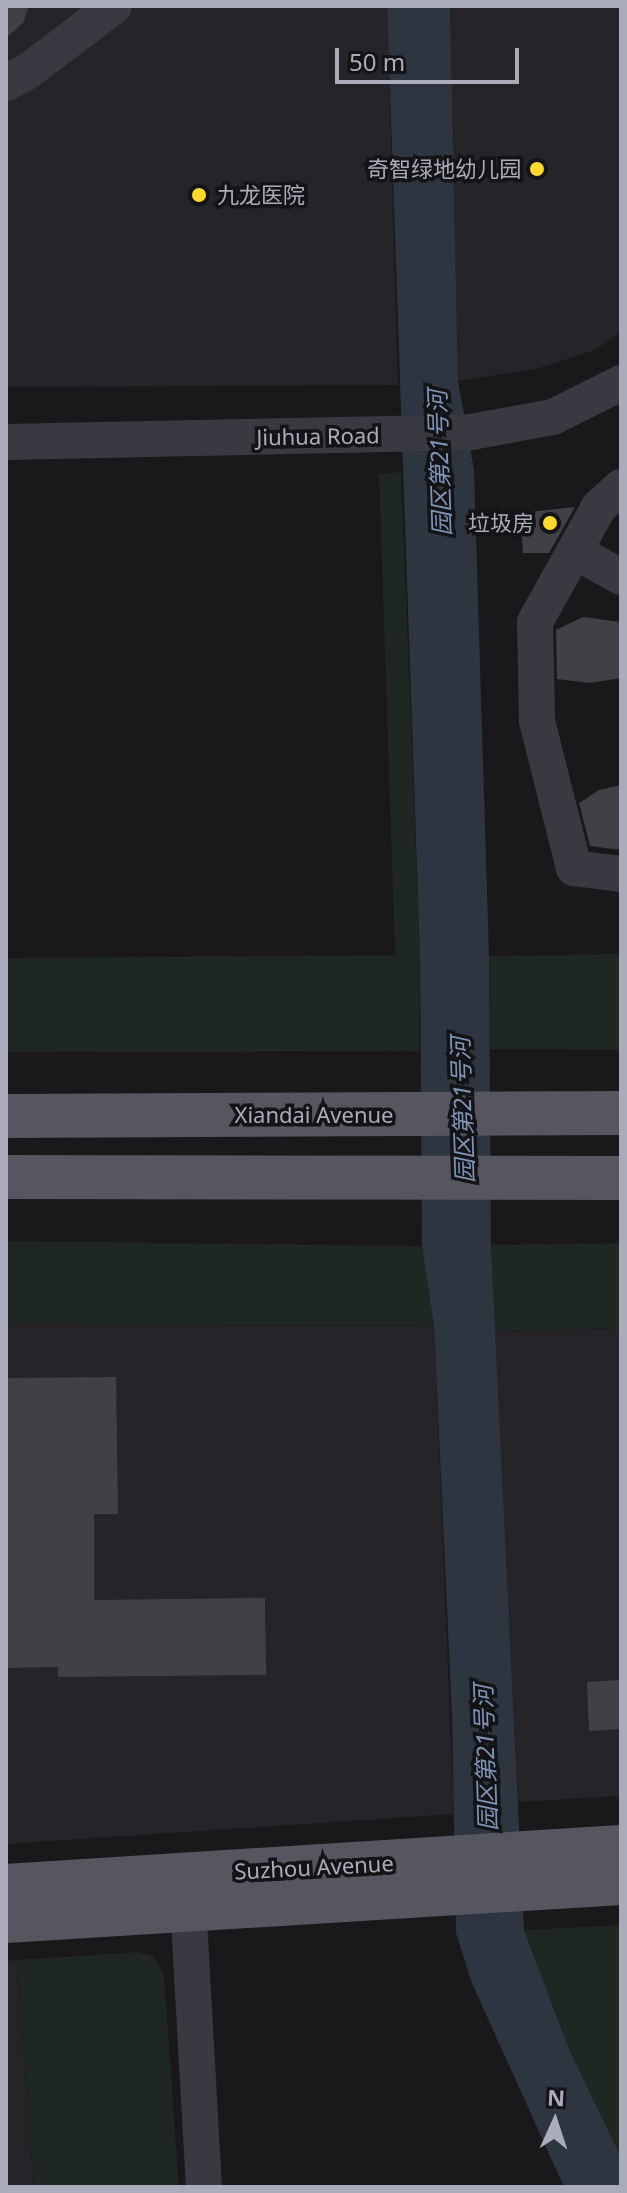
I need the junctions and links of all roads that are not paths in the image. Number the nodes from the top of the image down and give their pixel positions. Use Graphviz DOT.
graph roads {
  1 [pos="114,6"];
  2 [pos="6,83"];
  3 [pos="621,383"];
  4 [pos="6,442"];
  5 [pos="621,487"];
  6 [pos="576,552"];
  7 [pos="621,577"];
  8 [pos="621,874"];
  9 [pos="621,1113"];
  10 [pos="6,1116"];
  11 [pos="6,1177"];
  12 [pos="621,1178"];
  13 [pos="621,1847"];
  14 [pos="533,1870"];
  15 [pos="621,1883"];
  16 [pos="6,1886"];
  17 [pos="188,1891"];
  18 [pos="6,1921"];
  19 [pos="204,2187"];
  1 -- 2 [label="street"];
  3 -- 4 [label="street, Jiuhua Road"];
  5 -- 6 [label="street"];
  6 -- 7 [label="street"];
  6 -- 8 [label="street"];
  9 -- 10 [label="main road, Xiandai Avenue"];
  11 -- 12 [label="main road"];
  13 -- 14 [label="main road, Suzhou Avenue"];
  14 -- 15 [label="main road, Suzhou Avenue"];
  14 -- 17 [label="main road, Suzhou Avenue"];
  16 -- 17 [label="main road, Suzhou Avenue"];
  17 -- 18 [label="main road, Suzhou Avenue"];
  17 -- 19 [label="street"];
}
